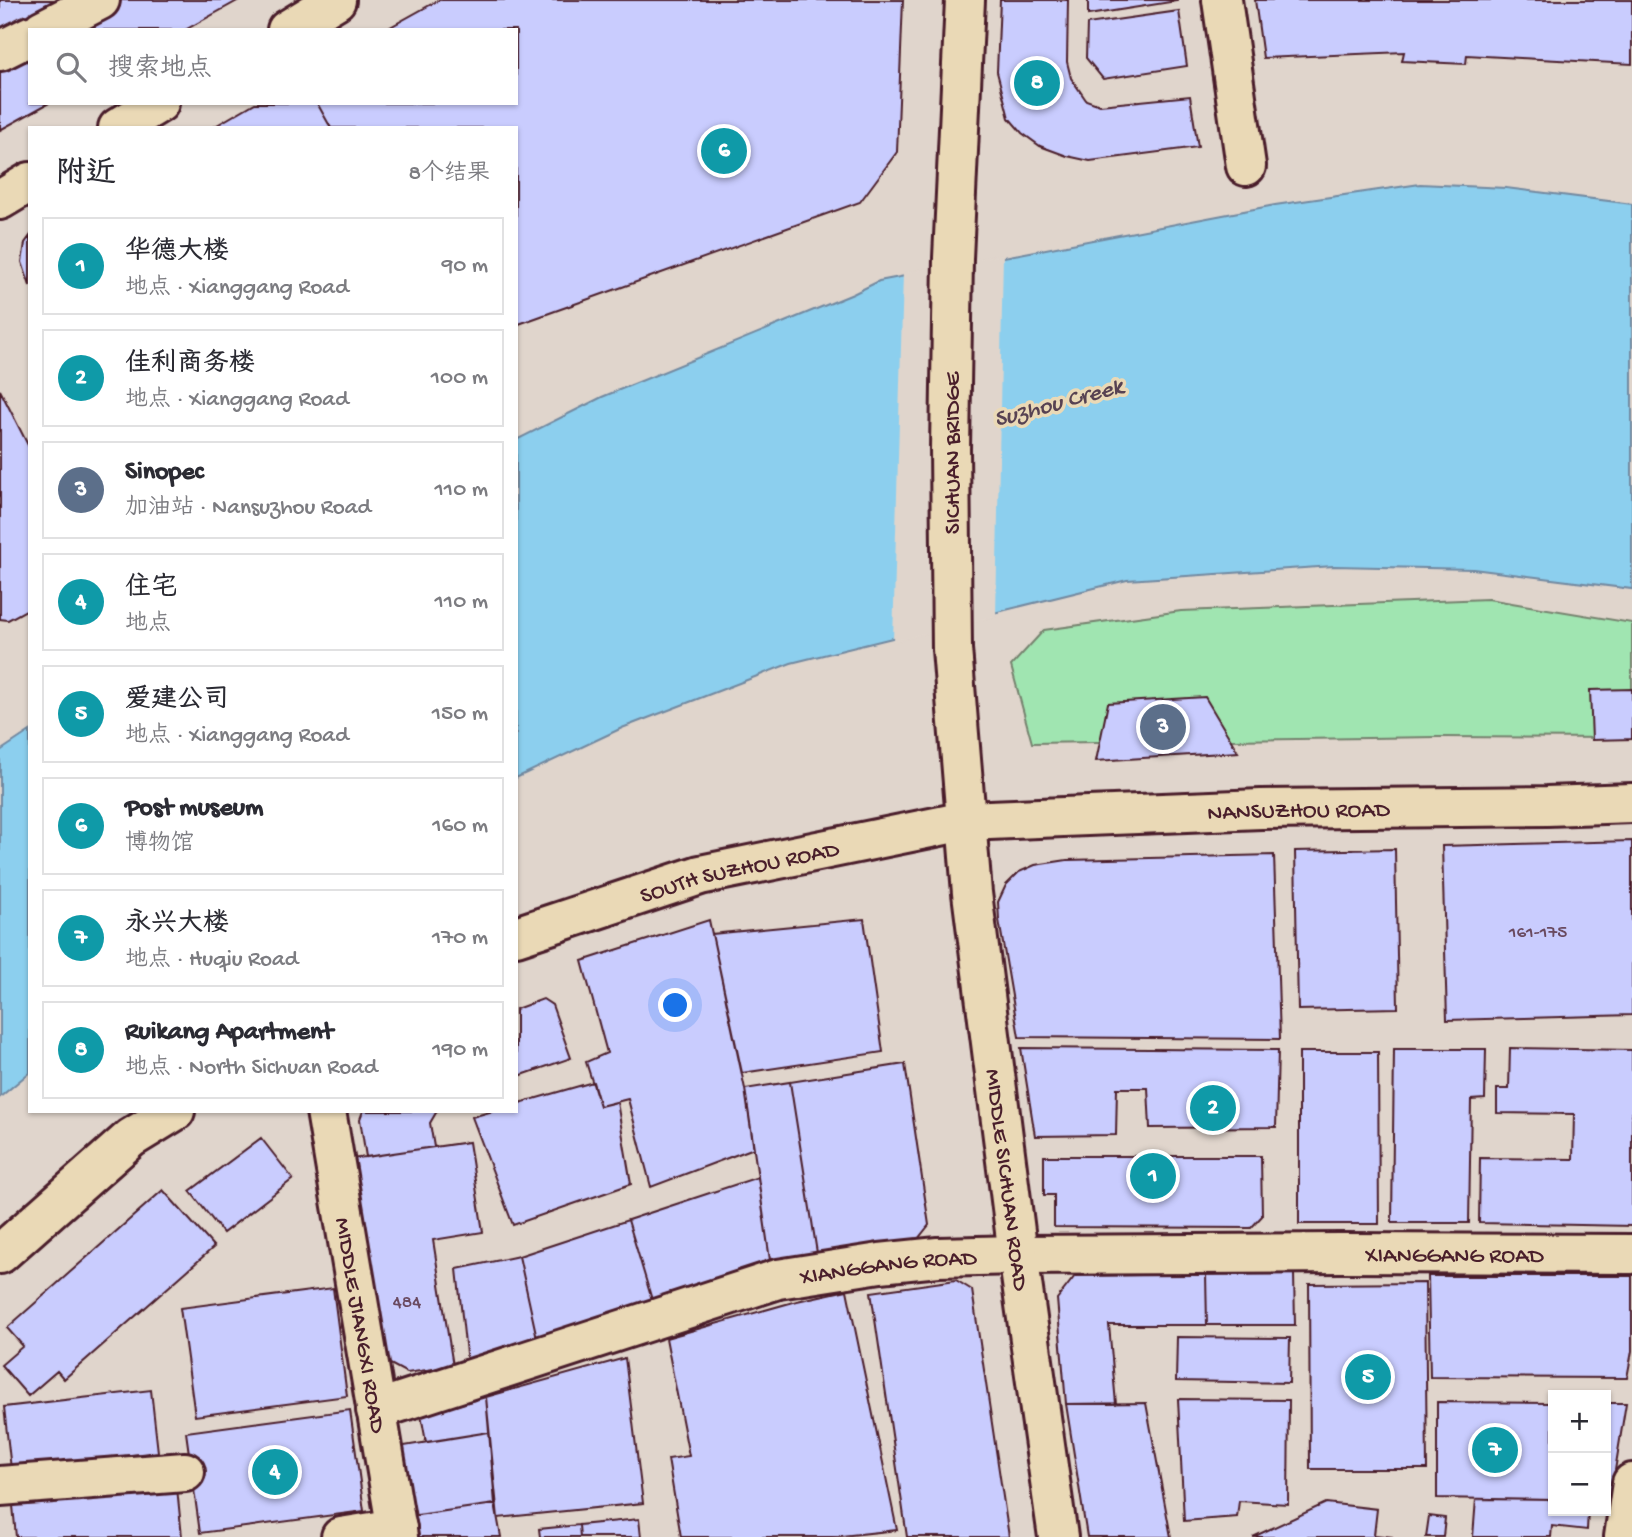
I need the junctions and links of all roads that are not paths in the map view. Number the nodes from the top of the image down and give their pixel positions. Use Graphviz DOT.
graph roads {
  1 [pos="100,0"];
  2 [pos="965,0"];
  3 [pos="1222,0"];
  4 [pos="46,28"];
  5 [pos="28,37"];
  6 [pos="0,51"];
  7 [pos="156,105"];
  8 [pos="121,126"];
  9 [pos="1246,166"];
  10 [pos="28,183"];
  11 [pos="0,200"];
  12 [pos="1632,803"];
  13 [pos="965,821"];
  14 [pos="518,935"];
  15 [pos="172,1113"];
  16 [pos="326,1113"];
  17 [pos="0,1254"];
  18 [pos="1632,1254"];
  19 [pos="1018,1255"];
  20 [pos="376,1410"];
  21 [pos="185,1472"];
  22 [pos="1632,1483"];
  23 [pos="0,1486"];
  24 [pos="398,1533"];
  25 [pos="341,1537"];
  26 [pos="1058,1537"];
  27 [pos="1624,1537"];
  1 -- 4 [label="street"];
  2 -- 13 [label="street, SICHUAN BRIDGE"];
  3 -- 9 [label="street"];
  5 -- 6 [label="street"];
  7 -- 8 [label="street"];
  10 -- 11 [label="street"];
  12 -- 13 [label="street, NANSUZHOU ROAD"];
  13 -- 14 [label="street, SOUTH SUZHOU ROAD"];
  13 -- 19 [label="street, MIDDLE SICHUAN ROAD"];
  15 -- 17 [label="street"];
  16 -- 20 [label="street, MIDDLE JIANGXI ROAD"];
  18 -- 19 [label="street, XIANGGANG ROAD"];
  19 -- 20 [label="street, XIANGGANG ROAD"];
  19 -- 26 [label="street, MIDDLE SICHUAN ROAD"];
  20 -- 24 [label="street, MIDDLE JIANGXI ROAD"];
  21 -- 23 [label="street"];
  22 -- 27 [label="street"];
  24 -- 25 [label="street"];
}
